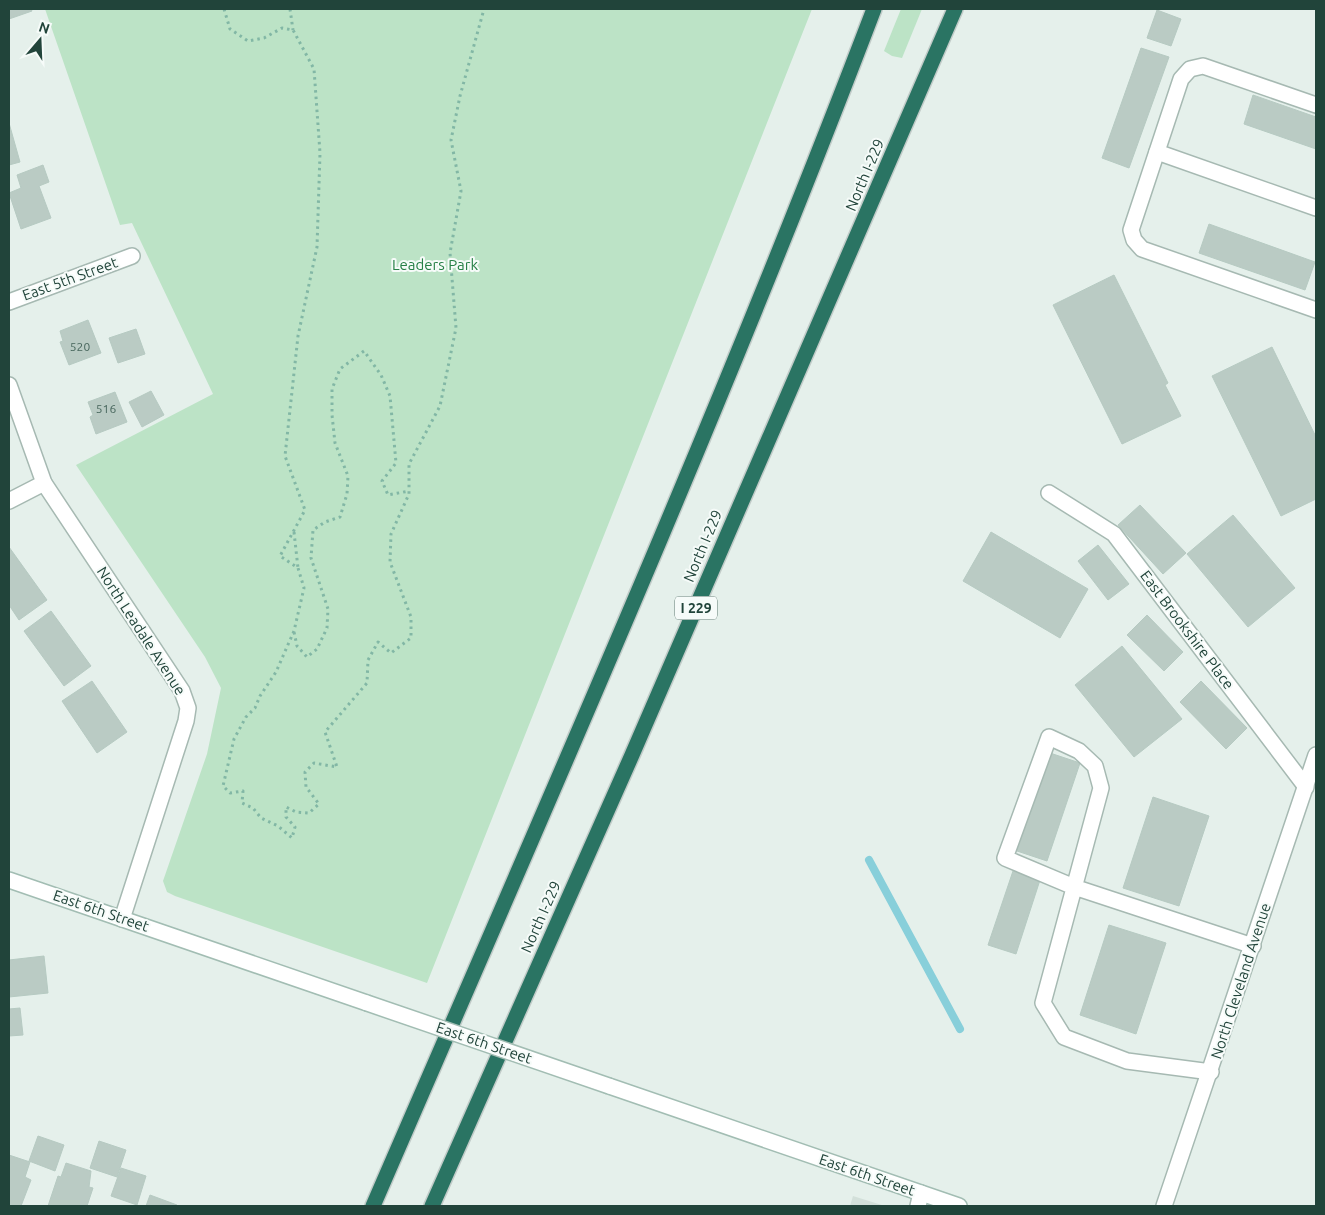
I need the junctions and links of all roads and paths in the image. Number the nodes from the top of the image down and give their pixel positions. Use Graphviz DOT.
graph roads {
  1 [pos="224,9"];
  2 [pos="290,9"];
  3 [pos="484,9"];
  4 [pos="874,9"];
  5 [pos="955,9"];
  6 [pos="293,30"];
  7 [pos="1316,105"];
  8 [pos="1157,152"];
  9 [pos="1316,208"];
  10 [pos="132,256"];
  11 [pos="9,302"];
  12 [pos="1316,310"];
  13 [pos="9,385"];
  14 [pos="44,483"];
  15 [pos="409,491"];
  16 [pos="1049,493"];
  17 [pos="9,501"];
  18 [pos="294,532"];
  19 [pos="298,568"];
  20 [pos="294,631"];
  21 [pos="1316,755"];
  22 [pos="1306,786"];
  23 [pos="9,880"];
  24 [pos="1074,887"];
  25 [pos="122,919"];
  26 [pos="1252,946"];
  27 [pos="1210,1072"];
  28 [pos="919,1200"];
  29 [pos="373,1206"];
  30 [pos="432,1206"];
  31 [pos="959,1206"];
  32 [pos="1164,1206"];
  1 -- 6 [label="path"];
  2 -- 6 [label="path"];
  3 -- 15 [label="path"];
  4 -- 29 [label="highway"];
  5 -- 30 [label="highway, North I-229 / I 229"];
  6 -- 18 [label="path"];
  7 -- 8 [label="street"];
  8 -- 9 [label="street"];
  8 -- 12 [label="street"];
  10 -- 11 [label="street, East 5th Street"];
  13 -- 14 [label="street, North Leadale Avenue"];
  14 -- 17 [label="street"];
  14 -- 25 [label="street, North Leadale Avenue"];
  15 -- 20 [label="path"];
  15 -- 20 [label="path"];
  16 -- 22 [label="street, East Brookshire Place"];
  18 -- 19 [label="path"];
  18 -- 19 [label="path"];
  19 -- 20 [label="path"];
  21 -- 22 [label="street, North Cleveland Avenue"];
  22 -- 26 [label="street, North Cleveland Avenue"];
  23 -- 25 [label="street, East 6th Street"];
  24 -- 24 [label="street"];
  24 -- 26 [label="street"];
  24 -- 27 [label="street"];
  25 -- 28 [label="street, East 6th Street, bridge"];
  26 -- 27 [label="street, North Cleveland Avenue"];
  27 -- 32 [label="street, North Cleveland Avenue"];
  28 -- 31 [label="street, East 6th Street"];
}
